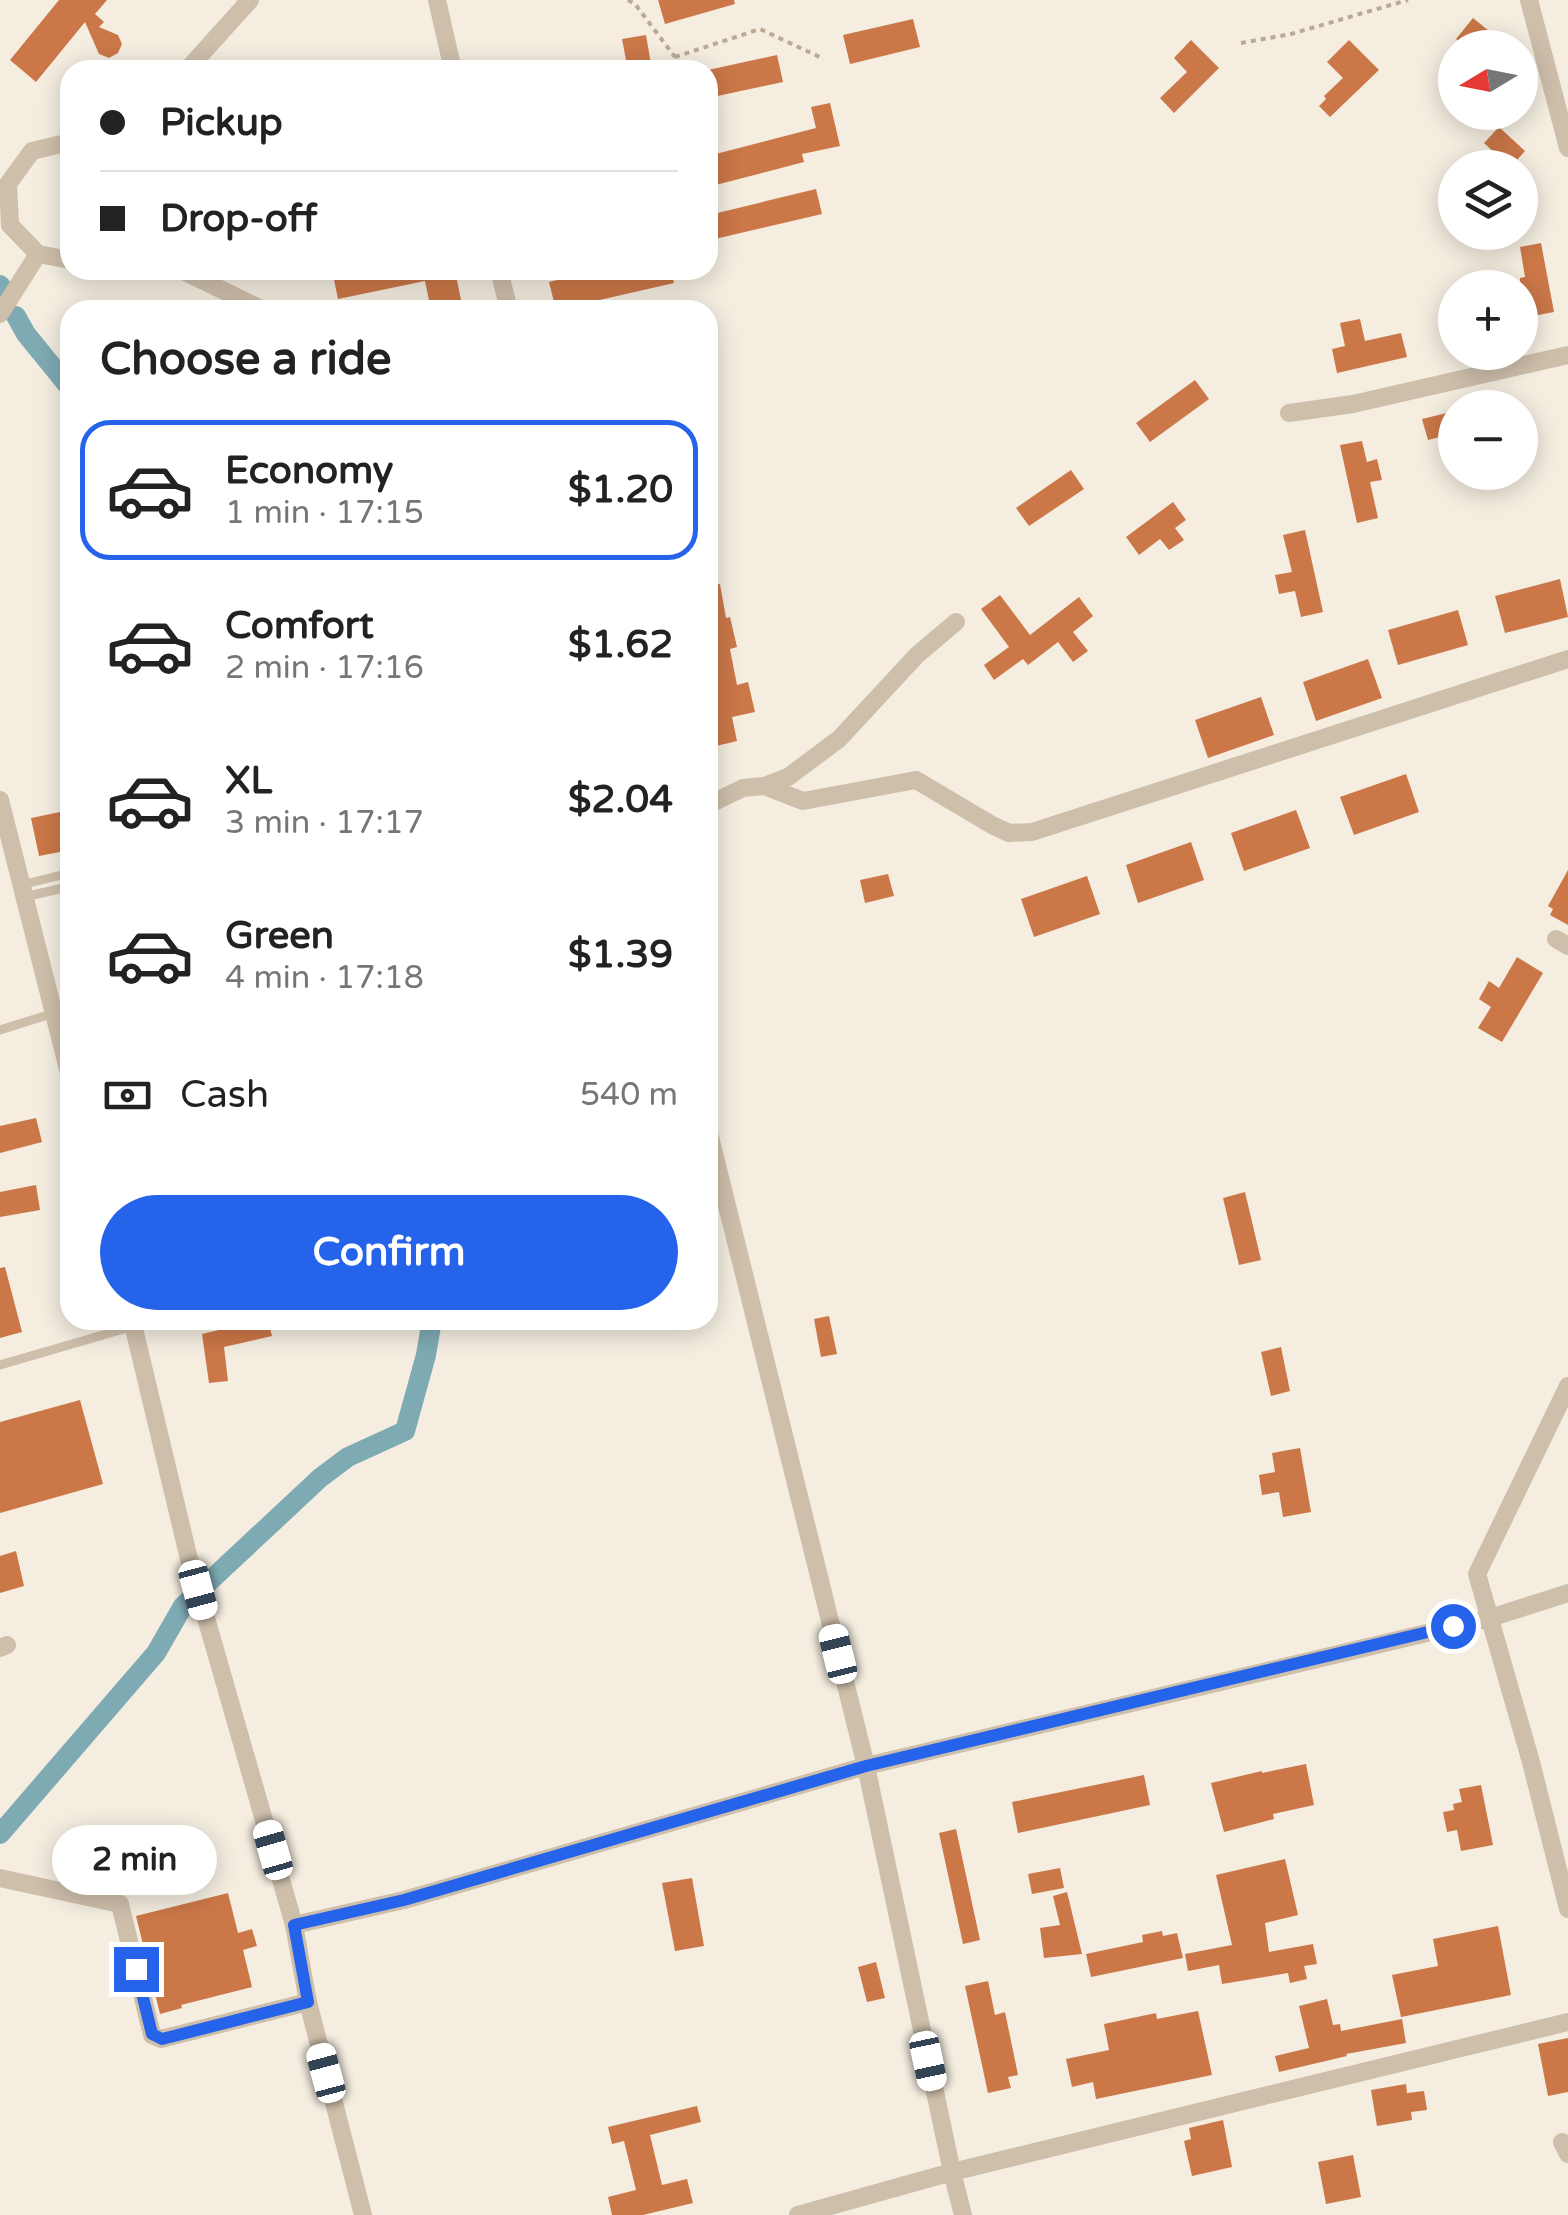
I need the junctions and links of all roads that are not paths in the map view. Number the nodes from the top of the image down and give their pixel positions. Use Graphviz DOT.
graph roads {
  1 [pos="250,0"];
  2 [pos="437,0"];
  3 [pos="1528,0"];
  4 [pos="197,60"];
  5 [pos="451,60"];
  6 [pos="60,144"];
  7 [pos="1568,148"];
  8 [pos="5,226"];
  9 [pos="38,254"];
  10 [pos="60,258"];
  11 [pos="202,280"];
  12 [pos="242,300"];
  13 [pos="0,314"];
  14 [pos="1568,355"];
  15 [pos="1289,414"];
  16 [pos="956,622"];
  17 [pos="1568,659"];
  18 [pos="764,786"];
  19 [pos="0,800"];
  20 [pos="718,800"];
  21 [pos="60,877"];
  22 [pos="60,888"];
  23 [pos="22,891"];
  24 [pos="54,1013"];
  25 [pos="0,1030"];
  26 [pos="60,1031"];
  27 [pos="718,1169"];
  28 [pos="110,1330"];
  29 [pos="135,1330"];
  30 [pos="0,1364"];
  31 [pos="1568,1386"];
  32 [pos="1568,1592"];
  33 [pos="1490,1618"];
  34 [pos="866,1766"];
  35 [pos="0,1878"];
  36 [pos="1568,1909"];
  37 [pos="294,1925"];
  38 [pos="308,2002"];
  39 [pos="1568,2022"];
  40 [pos="952,2172"];
  41 [pos="363,2215"];
  42 [pos="798,2215"];
  43 [pos="963,2215"];
  1 -- 4 [label="street"];
  2 -- 5 [label="street"];
  3 -- 7 [label="street"];
  6 -- 8 [label="street"];
  8 -- 9 [label="street"];
  9 -- 10 [label="street"];
  9 -- 13 [label="street"];
  11 -- 12 [label="street"];
  14 -- 15 [label="street"];
  16 -- 18 [label="street"];
  17 -- 18 [label="street"];
  18 -- 20 [label="street"];
  19 -- 23 [label="street"];
  21 -- 23 [label="lane"];
  22 -- 23 [label="lane"];
  23 -- 24 [label="street"];
  24 -- 25 [label="lane"];
  24 -- 26 [label="street"];
  27 -- 34 [label="street"];
  28 -- 30 [label="lane"];
  29 -- 37 [label="street"];
  31 -- 33 [label="street"];
  32 -- 33 [label="street"];
  33 -- 34 [label="street"];
  33 -- 36 [label="street"];
  34 -- 37 [label="street"];
  34 -- 40 [label="street"];
  35 -- 38 [label="street"];
  37 -- 38 [label="street"];
  38 -- 41 [label="street"];
  39 -- 40 [label="street"];
  40 -- 42 [label="street"];
  40 -- 43 [label="street"];
}
